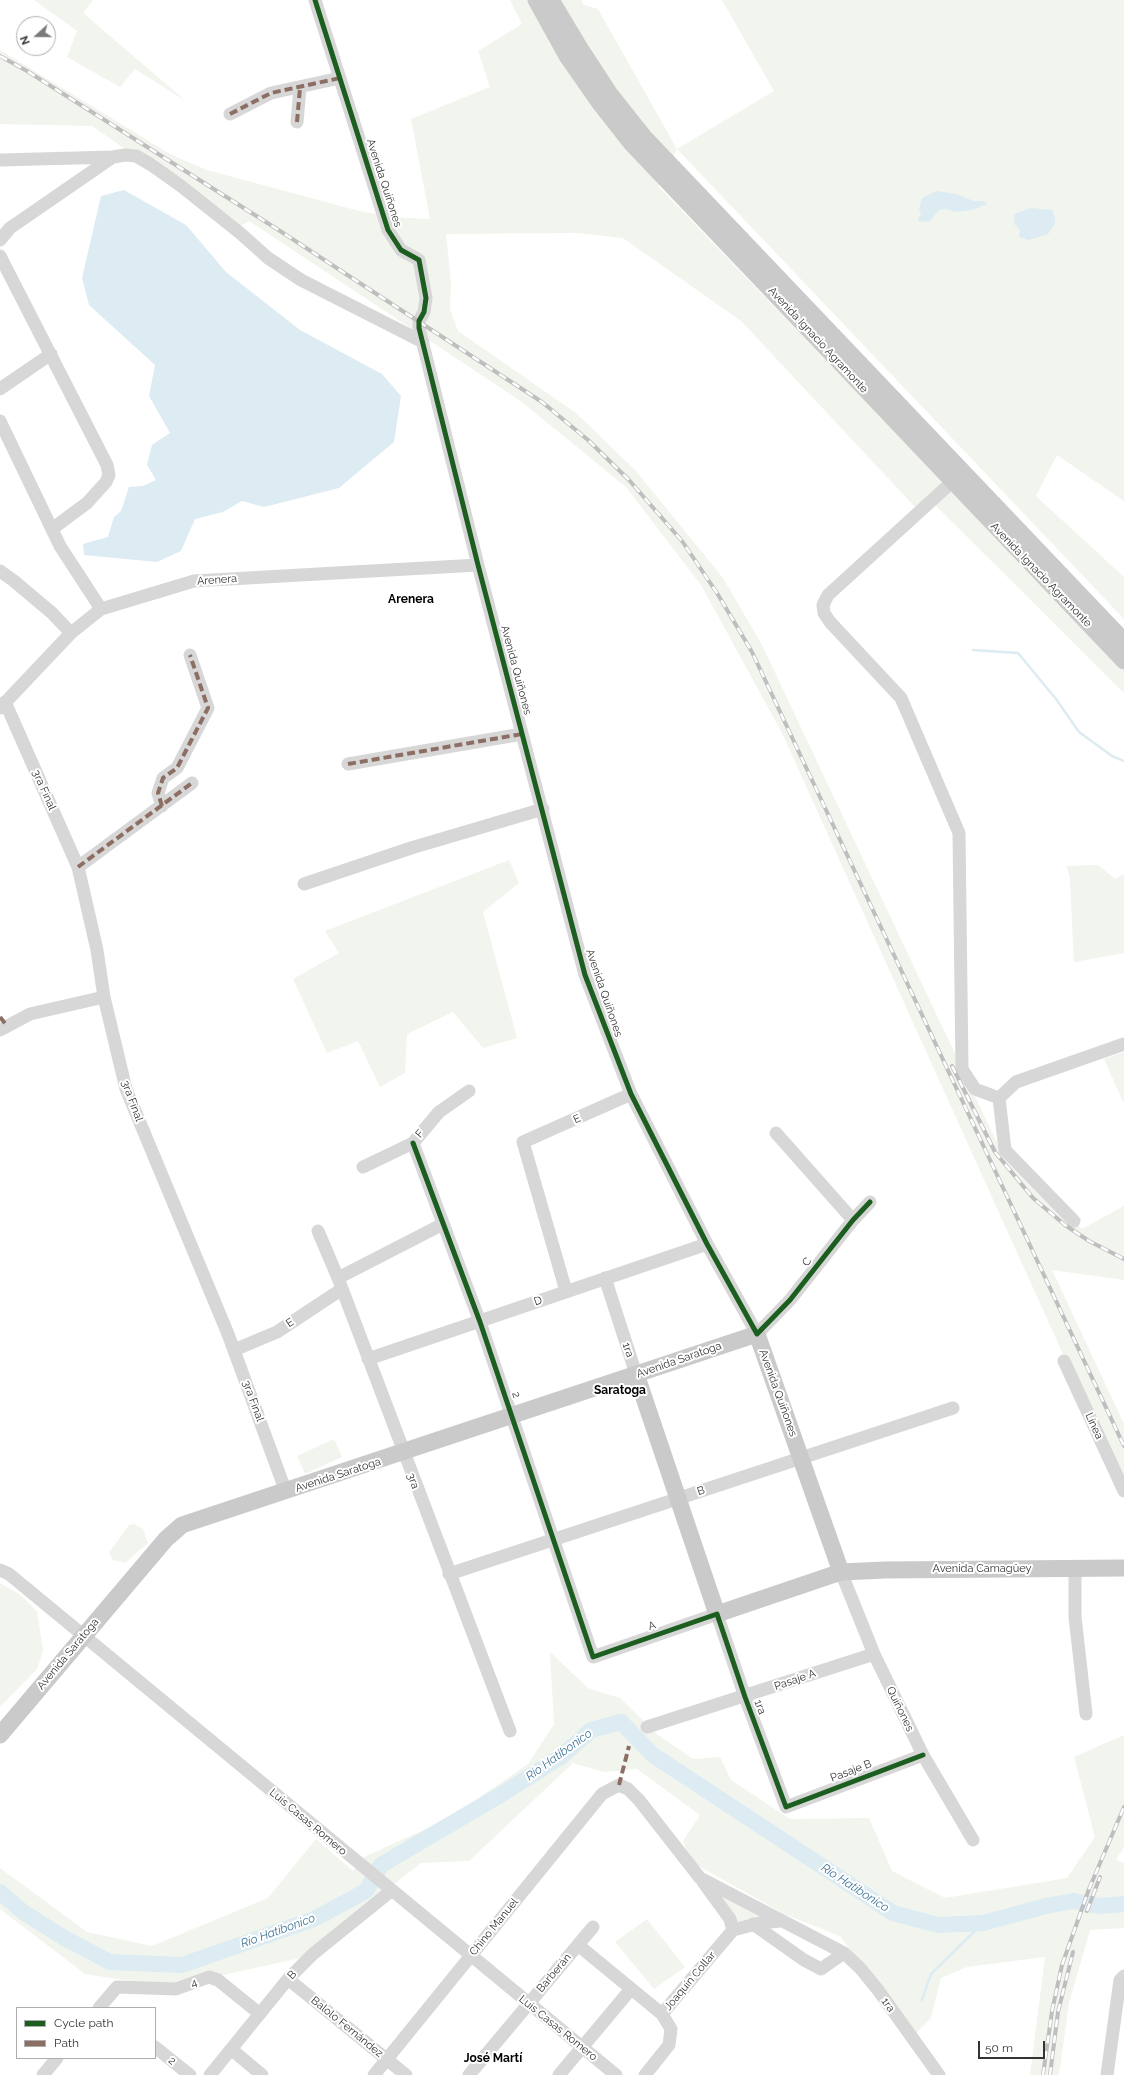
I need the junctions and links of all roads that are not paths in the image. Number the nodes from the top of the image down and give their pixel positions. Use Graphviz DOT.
graph roads {
  1 [pos="315,0"];
  2 [pos="536,0"];
  3 [pos="551,0"];
  4 [pos="340,78"];
  5 [pos="300,88"];
  6 [pos="230,114"];
  7 [pos="297,122"];
  8 [pos="113,157"];
  9 [pos="0,160"];
  10 [pos="0,240"];
  11 [pos="0,256"];
  12 [pos="423,342"];
  13 [pos="51,354"];
  14 [pos="0,389"];
  15 [pos="0,421"];
  16 [pos="952,482"];
  17 [pos="52,529"];
  18 [pos="478,565"];
  19 [pos="0,571"];
  20 [pos="101,609"];
  21 [pos="72,633"];
  22 [pos="1124,640"];
  23 [pos="190,655"];
  24 [pos="1124,661"];
  25 [pos="3,705"];
  26 [pos="522,734"];
  27 [pos="348,764"];
  28 [pos="192,784"];
  29 [pos="162,806"];
  30 [pos="543,809"];
  31 [pos="78,867"];
  32 [pos="304,884"];
  33 [pos="104,997"];
  34 [pos="2,1024"];
  35 [pos="1124,1044"];
  36 [pos="469,1092"];
  37 [pos="631,1094"];
  38 [pos="999,1098"];
  39 [pos="776,1133"];
  40 [pos="413,1143"];
  41 [pos="363,1167"];
  42 [pos="870,1202"];
  43 [pos="853,1220"];
  44 [pos="1074,1221"];
  45 [pos="443,1224"];
  46 [pos="318,1230"];
  47 [pos="707,1244"];
  48 [pos="605,1278"];
  49 [pos="340,1283"];
  50 [pos="566,1291"];
  51 [pos="480,1322"];
  52 [pos="757,1334"];
  53 [pos="234,1350"];
  54 [pos="368,1359"];
  55 [pos="1064,1360"];
  56 [pos="636,1374"];
  57 [pos="953,1408"];
  58 [pos="512,1415"];
  59 [pos="403,1453"];
  60 [pos="802,1458"];
  61 [pos="1124,1491"];
  62 [pos="286,1492"];
  63 [pos="678,1499"];
  64 [pos="554,1540"];
  65 [pos="1124,1568"];
  66 [pos="1075,1569"];
  67 [pos="0,1570"];
  68 [pos="840,1572"];
  69 [pos="449,1574"];
  70 [pos="717,1614"];
  71 [pos="84,1637"];
  72 [pos="874,1654"];
  73 [pos="593,1657"];
  74 [pos="745,1697"];
  75 [pos="1086,1714"];
  76 [pos="647,1727"];
  77 [pos="510,1731"];
  78 [pos="0,1735"];
  79 [pos="923,1755"];
  80 [pos="619,1785"];
  81 [pos="786,1807"];
  82 [pos="973,1840"];
  83 [pos="700,1878"];
  84 [pos="386,1887"];
  85 [pos="780,1921"];
  86 [pos="753,1924"];
  87 [pos="593,1927"];
  88 [pos="733,1930"];
  89 [pos="578,1945"];
  90 [pos="844,1953"];
  91 [pos="471,1956"];
  92 [pos="1124,1976"];
  93 [pos="288,1979"];
  94 [pos="631,1989"];
  95 [pos="529,2004"];
  96 [pos="103,2007"];
  97 [pos="260,2014"];
  98 [pos="662,2014"];
  99 [pos="156,2048"];
  100 [pos="582,2048"];
  101 [pos="232,2049"];
  102 [pos="56,2059"];
  103 [pos="387,2059"];
  104 [pos="43,2075"];
  105 [pos="190,2075"];
  106 [pos="210,2075"];
  107 [pos="262,2075"];
  108 [pos="374,2075"];
  109 [pos="406,2075"];
  110 [pos="469,2075"];
  111 [pos="559,2075"];
  112 [pos="616,2075"];
  113 [pos="645,2075"];
  114 [pos="939,2075"];
  115 [pos="1107,2075"];
  1 -- 4 [label="street, Avenida Quiñones"];
  2 -- 16 [label="main road, Avenida Ignacio Agramonte"];
  3 -- 22 [label="main road, Avenida Ignacio Agramonte"];
  4 -- 5 [label="street"];
  4 -- 12 [label="street, Avenida Quiñones"];
  5 -- 6 [label="street"];
  5 -- 7 [label="street"];
  8 -- 9 [label="street"];
  8 -- 10 [label="street"];
  8 -- 12 [label="street"];
  11 -- 13 [label="street"];
  12 -- 18 [label="street, Avenida Quiñones"];
  13 -- 14 [label="street"];
  13 -- 17 [label="street"];
  15 -- 17 [label="street"];
  16 -- 24 [label="main road, Avenida Ignacio Agramonte"];
  16 -- 38 [label="street"];
  17 -- 20 [label="street"];
  18 -- 20 [label="street, Arenera"];
  18 -- 26 [label="street, Avenida Quiñones"];
  19 -- 21 [label="street"];
  20 -- 21 [label="street, Arenera"];
  21 -- 25 [label="street, Arenera"];
  23 -- 29 [label="street"];
  25 -- 31 [label="street, 3ra Final"];
  26 -- 27 [label="street"];
  26 -- 30 [label="street, Avenida Quiñones"];
  28 -- 29 [label="street"];
  29 -- 31 [label="street"];
  30 -- 32 [label="street"];
  30 -- 37 [label="street, Avenida Quiñones"];
  31 -- 33 [label="street, 3ra Final"];
  33 -- 34 [label="street"];
  33 -- 53 [label="street, 3ra Final"];
  35 -- 38 [label="street"];
  36 -- 40 [label="street, F"];
  37 -- 47 [label="street, Avenida Quiñones"];
  37 -- 50 [label="street, E"];
  38 -- 44 [label="street"];
  39 -- 43 [label="street"];
  40 -- 41 [label="street, F"];
  40 -- 45 [label="street, 2"];
  42 -- 43 [label="street, C"];
  43 -- 52 [label="street, C"];
  45 -- 49 [label="street, E"];
  45 -- 51 [label="street, 2"];
  46 -- 49 [label="street, 3ra"];
  47 -- 48 [label="street, D"];
  47 -- 52 [label="street, Avenida Quiñones"];
  48 -- 50 [label="street, D"];
  48 -- 56 [label="street, 1ra"];
  49 -- 53 [label="street, E"];
  49 -- 54 [label="street, 3ra"];
  50 -- 51 [label="street, D"];
  51 -- 54 [label="street, D"];
  51 -- 58 [label="street, 2"];
  52 -- 56 [label="main road, Avenida Saratoga"];
  52 -- 60 [label="main road, Avenida Quiñones"];
  53 -- 62 [label="street, 3ra Final"];
  54 -- 59 [label="street, 3ra"];
  55 -- 61 [label="street, Línea"];
  56 -- 58 [label="main road, Avenida Saratoga"];
  56 -- 63 [label="main road, 1ra"];
  57 -- 60 [label="street, B"];
  58 -- 59 [label="main road, Avenida Saratoga"];
  58 -- 64 [label="street, 2"];
  59 -- 62 [label="main road, Avenida Saratoga"];
  59 -- 69 [label="street, 3ra"];
  60 -- 63 [label="street, B"];
  60 -- 68 [label="main road, Avenida Quiñones"];
  62 -- 71 [label="main road, Avenida Saratoga"];
  63 -- 64 [label="street, B"];
  63 -- 70 [label="main road, 1ra"];
  64 -- 69 [label="street, B"];
  64 -- 73 [label="street, 2"];
  65 -- 66 [label="main road, Avenida Camagüey"];
  66 -- 68 [label="main road, Avenida Camagüey"];
  66 -- 75 [label="street"];
  67 -- 71 [label="street, Luis Casas Romero"];
  68 -- 70 [label="main road, A"];
  68 -- 72 [label="street, Quiñones"];
  69 -- 77 [label="street, 3ra"];
  70 -- 73 [label="street, A"];
  70 -- 74 [label="street, 1ra"];
  71 -- 78 [label="main road, Avenida Saratoga"];
  71 -- 84 [label="street, Luis Casas Romero"];
  72 -- 74 [label="street, Pasaje A"];
  72 -- 79 [label="street, Quiñones"];
  74 -- 76 [label="street, Pasaje A"];
  74 -- 81 [label="street, 1ra"];
  79 -- 81 [label="street, Pasaje B"];
  79 -- 82 [label="street, Quiñones"];
  80 -- 83 [label="street, 1ra"];
  80 -- 91 [label="street, Chino Manuel"];
  83 -- 85 [label="street, 1ra"];
  83 -- 88 [label="street, 1ra"];
  84 -- 91 [label="street, Luis Casas Romero"];
  84 -- 93 [label="street, B"];
  85 -- 86 [label="street"];
  85 -- 90 [label="street, 1ra"];
  86 -- 88 [label="street"];
  86 -- 90 [label="street"];
  87 -- 89 [label="street, Barberán"];
  88 -- 98 [label="street, Joaquín Collar"];
  89 -- 94 [label="street"];
  89 -- 95 [label="street, Barberán"];
  90 -- 114 [label="street, 1ra"];
  91 -- 95 [label="street, Luis Casas Romero"];
  91 -- 103 [label="street, Chino Manuel"];
  92 -- 115 [label="street"];
  93 -- 97 [label="street, B"];
  93 -- 103 [label="street, Balolo Fernández"];
  94 -- 98 [label="street"];
  94 -- 100 [label="street"];
  95 -- 100 [label="street, Luis Casas Romero"];
  95 -- 110 [label="street, Barberán"];
  96 -- 97 [label="street, 4"];
  97 -- 101 [label="street, B"];
  98 -- 113 [label="street, Joaquín Collar"];
  99 -- 105 [label="street, 2"];
  100 -- 111 [label="street"];
  100 -- 112 [label="street, Luis Casas Romero"];
  101 -- 106 [label="street, B"];
  101 -- 107 [label="street"];
  102 -- 104 [label="street"];
  103 -- 108 [label="street, Chino Manuel"];
  103 -- 109 [label="street, Balolo Fernández"];
}
